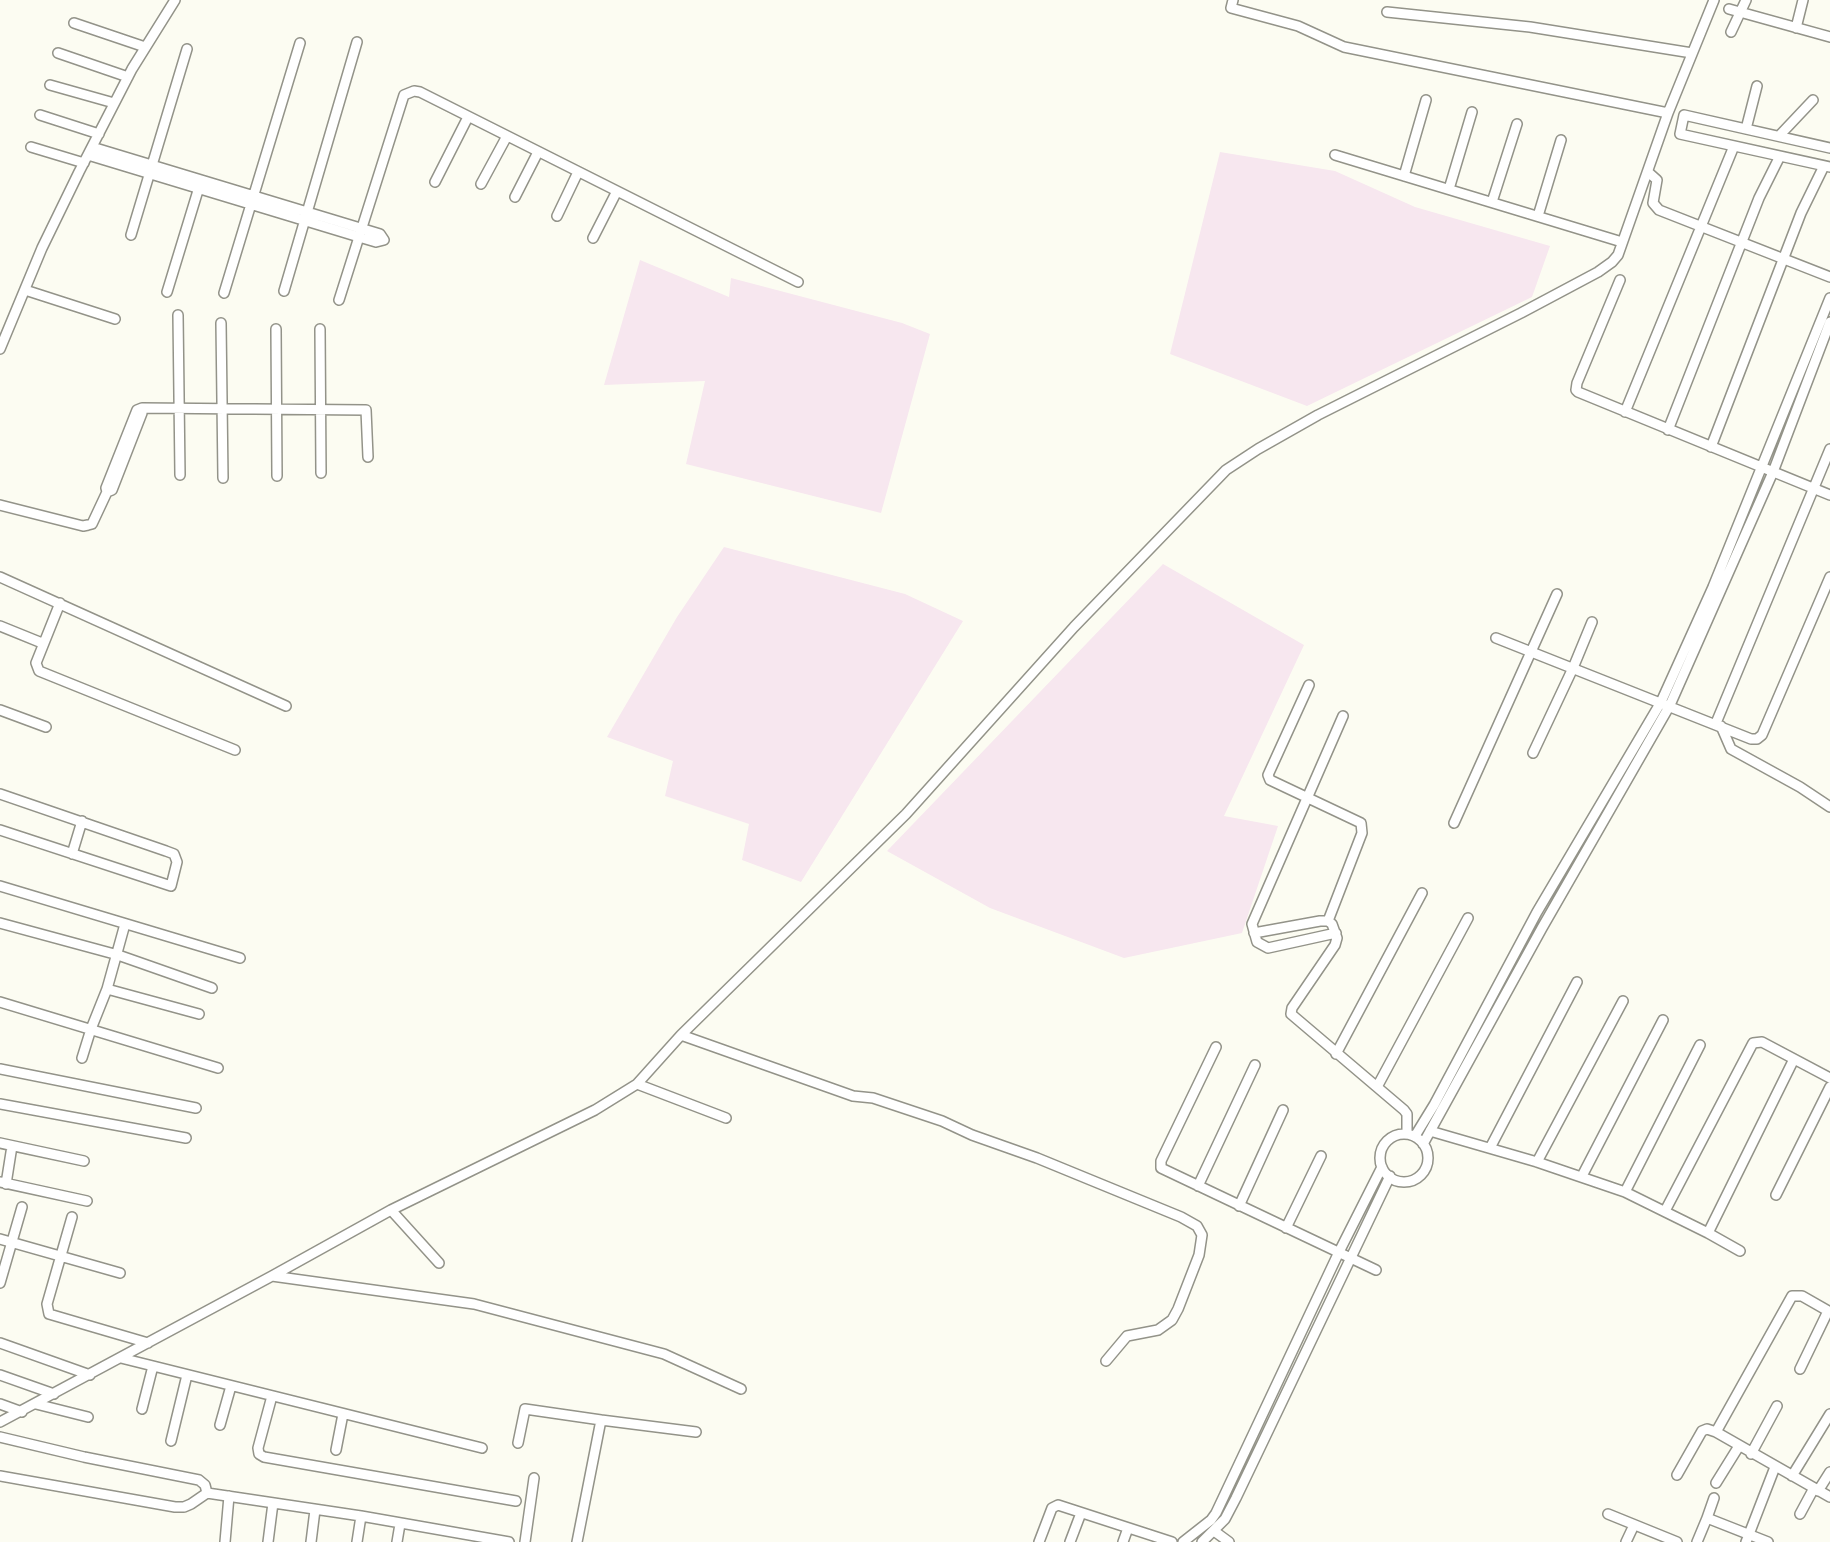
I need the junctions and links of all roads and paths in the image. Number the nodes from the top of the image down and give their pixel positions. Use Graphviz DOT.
graph roads {
  1 [pos="175,0"];
  2 [pos="1233,0"];
  3 [pos="1714,0"];
  4 [pos="1746,0"];
  5 [pos="1803,0"];
  6 [pos="1730,9"];
  7 [pos="1388,12"];
  8 [pos="1740,12"];
  9 [pos="74,23"];
  10 [pos="1796,28"];
  11 [pos="1731,32"];
  12 [pos="1830,38"];
  13 [pos="357,42"];
  14 [pos="300,43"];
  15 [pos="145,47"];
  16 [pos="187,49"];
  17 [pos="58,53"];
  18 [pos="1692,53"];
  19 [pos="128,76"];
  20 [pos="51,85"];
  21 [pos="1757,86"];
  22 [pos="1426,100"];
  23 [pos="1813,100"];
  24 [pos="114,103"];
  25 [pos="1472,112"];
  26 [pos="1668,113"];
  27 [pos="40,115"];
  28 [pos="468,117"];
  29 [pos="1517,124"];
  30 [pos="1746,129"];
  31 [pos="99,134"];
  32 [pos="507,136"];
  33 [pos="1779,136"];
  34 [pos="1561,140"];
  35 [pos="1734,146"];
  36 [pos="31,147"];
  37 [pos="1830,148"];
  38 [pos="538,152"];
  39 [pos="88,155"];
  40 [pos="1335,155"];
  41 [pos="1780,156"];
  42 [pos="1827,167"];
  43 [pos="152,170"];
  44 [pos="578,172"];
  45 [pos="1648,172"];
  46 [pos="1404,176"];
  47 [pos="435,182"];
  48 [pos="201,184"];
  49 [pos="481,184"];
  50 [pos="1449,189"];
  51 [pos="616,191"];
  52 [pos="515,197"];
  53 [pos="251,200"];
  54 [pos="1492,202"];
  55 [pos="305,216"];
  56 [pos="557,216"];
  57 [pos="1538,216"];
  58 [pos="1701,226"];
  59 [pos="361,233"];
  60 [pos="131,235"];
  61 [pos="593,238"];
  62 [pos="1622,242"];
  63 [pos="1742,242"];
  64 [pos="1785,259"];
  65 [pos="1830,277"];
  66 [pos="1620,280"];
  67 [pos="798,282"];
  68 [pos="25,290"];
  69 [pos="284,291"];
  70 [pos="166,292"];
  71 [pos="224,293"];
  72 [pos="1830,298"];
  73 [pos="339,300"];
  74 [pos="178,315"];
  75 [pos="115,319"];
  76 [pos="1830,322"];
  77 [pos="221,323"];
  78 [pos="276,329"];
  79 [pos="320,329"];
  80 [pos="0,349"];
  81 [pos="179,409"];
  82 [pos="223,409"];
  83 [pos="276,410"];
  84 [pos="322,410"];
  85 [pos="1625,412"];
  86 [pos="1668,430"];
  87 [pos="1711,447"];
  88 [pos="1830,449"];
  89 [pos="368,457"];
  90 [pos="1762,467"];
  91 [pos="1773,472"];
  92 [pos="321,473"];
  93 [pos="180,475"];
  94 [pos="277,476"];
  95 [pos="223,478"];
  96 [pos="1814,489"];
  97 [pos="1830,495"];
  98 [pos="0,505"];
  99 [pos="0,577"];
  100 [pos="1830,577"];
  101 [pos="1557,594"];
  102 [pos="60,603"];
  103 [pos="1592,622"];
  104 [pos="0,626"];
  105 [pos="1496,638"];
  106 [pos="42,643"];
  107 [pos="1532,651"];
  108 [pos="1574,668"];
  109 [pos="1309,685"];
  110 [pos="1666,704"];
  111 [pos="286,706"];
  112 [pos="0,710"];
  113 [pos="1343,716"];
  114 [pos="1719,725"];
  115 [pos="46,727"];
  116 [pos="236,750"];
  117 [pos="1533,753"];
  118 [pos="0,794"];
  119 [pos="1307,798"];
  120 [pos="1830,807"];
  121 [pos="82,821"];
  122 [pos="1454,823"];
  123 [pos="0,830"];
  124 [pos="72,854"];
  125 [pos="0,886"];
  126 [pos="1422,893"];
  127 [pos="1468,918"];
  128 [pos="1328,921"];
  129 [pos="0,923"];
  130 [pos="125,924"];
  131 [pos="1254,933"];
  132 [pos="1336,933"];
  133 [pos="118,955"];
  134 [pos="240,958"];
  135 [pos="1577,982"];
  136 [pos="212,988"];
  137 [pos="107,989"];
  138 [pos="1623,1001"];
  139 [pos="0,1002"];
  140 [pos="199,1014"];
  141 [pos="1663,1020"];
  142 [pos="91,1029"];
  143 [pos="681,1035"];
  144 [pos="1700,1045"];
  145 [pos="1216,1047"];
  146 [pos="1336,1054"];
  147 [pos="82,1058"];
  148 [pos="1794,1059"];
  149 [pos="1256,1065"];
  150 [pos="218,1068"];
  151 [pos="0,1069"];
  152 [pos="1830,1078"];
  153 [pos="637,1084"];
  154 [pos="1377,1087"];
  155 [pos="1830,1088"];
  156 [pos="0,1104"];
  157 [pos="196,1107"];
  158 [pos="1283,1110"];
  159 [pos="726,1118"];
  160 [pos="1430,1131"];
  161 [pos="1411,1135"];
  162 [pos="186,1138"];
  163 [pos="0,1143"];
  164 [pos="1423,1144"];
  165 [pos="12,1146"];
  166 [pos="1490,1148"];
  167 [pos="1321,1156"];
  168 [pos="84,1161"];
  169 [pos="1537,1162"];
  170 [pos="1382,1167"];
  171 [pos="1390,1176"];
  172 [pos="1582,1176"];
  173 [pos="3,1183"];
  174 [pos="1198,1186"];
  175 [pos="1625,1192"];
  176 [pos="1776,1195"];
  177 [pos="87,1202"];
  178 [pos="1239,1206"];
  179 [pos="22,1207"];
  180 [pos="391,1210"];
  181 [pos="1665,1211"];
  182 [pos="72,1217"];
  183 [pos="1286,1228"];
  184 [pos="1708,1233"];
  185 [pos="0,1239"];
  186 [pos="12,1243"];
  187 [pos="1740,1251"];
  188 [pos="1339,1252"];
  189 [pos="61,1256"];
  190 [pos="1350,1258"];
  191 [pos="439,1263"];
  192 [pos="1376,1270"];
  193 [pos="120,1273"];
  194 [pos="272,1276"];
  195 [pos="0,1283"];
  196 [pos="1829,1311"];
  197 [pos="0,1343"];
  198 [pos="148,1343"];
  199 [pos="121,1358"];
  200 [pos="1106,1361"];
  201 [pos="153,1366"];
  202 [pos="1800,1369"];
  203 [pos="90,1375"];
  204 [pos="187,1375"];
  205 [pos="0,1376"];
  206 [pos="231,1386"];
  207 [pos="741,1389"];
  208 [pos="54,1394"];
  209 [pos="272,1396"];
  210 [pos="0,1404"];
  211 [pos="36,1404"];
  212 [pos="1777,1406"];
  213 [pos="142,1409"];
  214 [pos="22,1412"];
  215 [pos="343,1414"];
  216 [pos="1830,1414"];
  217 [pos="88,1417"];
  218 [pos="601,1420"];
  219 [pos="0,1422"];
  220 [pos="220,1425"];
  221 [pos="696,1432"];
  222 [pos="1716,1432"];
  223 [pos="0,1437"];
  224 [pos="171,1441"];
  225 [pos="518,1443"];
  226 [pos="1739,1446"];
  227 [pos="482,1448"];
  228 [pos="336,1450"];
  229 [pos="1751,1454"];
  230 [pos="1775,1467"];
  231 [pos="1830,1472"];
  232 [pos="1677,1475"];
  233 [pos="0,1476"];
  234 [pos="1792,1476"];
  235 [pos="534,1478"];
  236 [pos="1716,1483"];
  237 [pos="1816,1490"];
  238 [pos="207,1493"];
  239 [pos="229,1496"];
  240 [pos="1830,1497"];
  241 [pos="1714,1498"];
  242 [pos="516,1501"];
  243 [pos="273,1503"];
  244 [pos="315,1510"];
  245 [pos="1081,1513"];
  246 [pos="1608,1514"];
  247 [pos="1800,1514"];
  248 [pos="361,1516"];
  249 [pos="1707,1518"];
  250 [pos="400,1524"];
  251 [pos="1634,1525"];
  252 [pos="1128,1528"];
  253 [pos="442,1531"];
  254 [pos="1214,1531"];
  255 [pos="485,1540"];
  256 [pos="225,1542"];
  257 [pos="268,1542"];
  258 [pos="311,1542"];
  259 [pos="357,1542"];
  260 [pos="397,1542"];
  261 [pos="441,1542"];
  262 [pos="509,1542"];
  263 [pos="525,1542"];
  264 [pos="578,1542"];
  265 [pos="1039,1542"];
  266 [pos="1070,1542"];
  267 [pos="1123,1542"];
  268 [pos="1172,1542"];
  269 [pos="1183,1542"];
  270 [pos="1202,1542"];
  271 [pos="1228,1542"];
  272 [pos="1626,1542"];
  273 [pos="1677,1542"];
  274 [pos="1697,1542"];
  275 [pos="1746,1542"];
  276 [pos="1768,1542"];
  1 -- 15 [label="street"];
  2 -- 26 [label="street"];
  3 -- 18 [label="street"];
  4 -- 8 [label="street"];
  5 -- 10 [label="street"];
  6 -- 8 [label="street"];
  7 -- 18 [label="street"];
  8 -- 10 [label="street"];
  8 -- 11 [label="street"];
  9 -- 15 [label="street"];
  10 -- 12 [label="street"];
  13 -- 55 [label="street"];
  14 -- 53 [label="street"];
  15 -- 19 [label="street"];
  16 -- 43 [label="street"];
  17 -- 19 [label="street"];
  18 -- 26 [label="street"];
  19 -- 24 [label="street"];
  20 -- 24 [label="street"];
  21 -- 30 [label="street"];
  22 -- 46 [label="street"];
  23 -- 33 [label="street"];
  24 -- 31 [label="street"];
  25 -- 50 [label="street"];
  26 -- 45 [label="street"];
  27 -- 31 [label="street"];
  28 -- 32 [label="street"];
  28 -- 47 [label="street"];
  28 -- 59 [label="street"];
  29 -- 54 [label="street"];
  30 -- 33 [label="street"];
  30 -- 35 [label="street"];
  31 -- 39 [label="street"];
  32 -- 38 [label="street"];
  32 -- 49 [label="street"];
  33 -- 37 [label="street"];
  34 -- 57 [label="street"];
  35 -- 41 [label="street"];
  35 -- 58 [label="street"];
  36 -- 39 [label="street"];
  38 -- 44 [label="street"];
  38 -- 52 [label="street"];
  39 -- 43 [label="street"];
  39 -- 68 [label="street"];
  40 -- 46 [label="street"];
  41 -- 42 [label="street"];
  41 -- 63 [label="street"];
  42 -- 64 [label="street"];
  43 -- 48 [label="street"];
  43 -- 60 [label="street"];
  44 -- 51 [label="street"];
  44 -- 56 [label="street"];
  45 -- 58 [label="street"];
  45 -- 62 [label="street"];
  46 -- 50 [label="street"];
  48 -- 53 [label="street"];
  48 -- 70 [label="street"];
  50 -- 54 [label="street"];
  51 -- 61 [label="street"];
  51 -- 67 [label="street"];
  53 -- 55 [label="street"];
  53 -- 71 [label="street"];
  54 -- 57 [label="street"];
  55 -- 59 [label="street"];
  55 -- 69 [label="street"];
  57 -- 62 [label="street"];
  58 -- 63 [label="street"];
  58 -- 85 [label="street"];
  59 -- 73 [label="street"];
  62 -- 143 [label="street"];
  63 -- 64 [label="street"];
  63 -- 86 [label="street"];
  64 -- 65 [label="street"];
  64 -- 87 [label="street"];
  66 -- 85 [label="street"];
  68 -- 75 [label="street"];
  68 -- 80 [label="street"];
  72 -- 90 [label="street"];
  74 -- 81 [label="street"];
  76 -- 91 [label="street"];
  77 -- 82 [label="street"];
  78 -- 83 [label="street"];
  79 -- 84 [label="street"];
  81 -- 82 [label="street"];
  81 -- 93 [label="street"];
  81 -- 98 [label="street"];
  82 -- 83 [label="street"];
  82 -- 95 [label="street"];
  83 -- 84 [label="street"];
  83 -- 94 [label="street"];
  84 -- 89 [label="street"];
  84 -- 92 [label="street"];
  85 -- 86 [label="street"];
  86 -- 87 [label="street"];
  87 -- 90 [label="street"];
  88 -- 96 [label="street"];
  90 -- 91 [label="street"];
  90 -- 110 [label="street"];
  91 -- 96 [label="street"];
  91 -- 110 [label="street"];
  96 -- 97 [label="street"];
  96 -- 114 [label="street"];
  99 -- 102 [label="street"];
  100 -- 114 [label="street"];
  101 -- 107 [label="street"];
  102 -- 106 [label="street"];
  102 -- 111 [label="street"];
  103 -- 108 [label="street"];
  104 -- 106 [label="street"];
  105 -- 107 [label="street"];
  106 -- 116 [label="street"];
  107 -- 108 [label="street"];
  107 -- 122 [label="street"];
  108 -- 110 [label="street"];
  108 -- 117 [label="street"];
  109 -- 119 [label="street"];
  110 -- 114 [label="street"];
  110 -- 160 [label="street"];
  110 -- 161 [label="street"];
  112 -- 115 [label="street"];
  113 -- 119 [label="street"];
  114 -- 120 [label="street"];
  118 -- 121 [label="street"];
  119 -- 128 [label="street"];
  119 -- 131 [label="street"];
  121 -- 124 [label="street"];
  121 -- 124 [label="street"];
  123 -- 124 [label="street"];
  125 -- 130 [label="street"];
  126 -- 146 [label="street"];
  127 -- 154 [label="street"];
  128 -- 131 [label="street"];
  128 -- 132 [label="street"];
  129 -- 133 [label="street"];
  130 -- 133 [label="street"];
  130 -- 134 [label="street"];
  131 -- 132 [label="street"];
  132 -- 146 [label="street"];
  133 -- 136 [label="street"];
  133 -- 137 [label="street"];
  135 -- 166 [label="street"];
  137 -- 140 [label="street"];
  137 -- 142 [label="street"];
  138 -- 169 [label="street"];
  139 -- 142 [label="street"];
  141 -- 172 [label="street"];
  142 -- 147 [label="street"];
  142 -- 150 [label="street"];
  143 -- 153 [label="street"];
  143 -- 200 [label="street"];
  144 -- 175 [label="street"];
  145 -- 174 [label="street"];
  146 -- 154 [label="street"];
  148 -- 152 [label="street"];
  148 -- 181 [label="street"];
  148 -- 184 [label="street"];
  149 -- 174 [label="street"];
  151 -- 157 [label="street"];
  153 -- 159 [label="street"];
  153 -- 180 [label="street"];
  154 -- 161 [label="street"];
  155 -- 176 [label="street"];
  156 -- 162 [label="street"];
  158 -- 178 [label="street"];
  160 -- 164 [label="street"];
  160 -- 166 [label="street"];
  161 -- 164 [label="street"];
  161 -- 170 [label="street"];
  163 -- 165 [label="street"];
  164 -- 171 [label="street"];
  165 -- 168 [label="street"];
  165 -- 173 [label="street"];
  166 -- 169 [label="street"];
  167 -- 183 [label="street"];
  169 -- 172 [label="street"];
  170 -- 171 [label="street"];
  170 -- 188 [label="street"];
  171 -- 190 [label="street"];
  172 -- 175 [label="street"];
  173 -- 177 [label="street"];
  174 -- 178 [label="street"];
  175 -- 181 [label="street"];
  178 -- 183 [label="street"];
  179 -- 186 [label="street"];
  180 -- 191 [label="street"];
  180 -- 194 [label="street"];
  181 -- 184 [label="street"];
  182 -- 189 [label="street"];
  183 -- 188 [label="street"];
  184 -- 187 [label="street"];
  185 -- 186 [label="street"];
  186 -- 189 [label="street"];
  186 -- 195 [label="street"];
  188 -- 190 [label="street"];
  188 -- 269 [label="street"];
  189 -- 193 [label="street"];
  189 -- 198 [label="street"];
  190 -- 192 [label="street"];
  190 -- 254 [label="street"];
  194 -- 198 [label="street"];
  194 -- 207 [label="street"];
  196 -- 202 [label="street"];
  196 -- 222 [label="street"];
  197 -- 203 [label="street"];
  198 -- 199 [label="street"];
  199 -- 201 [label="street"];
  199 -- 203 [label="street"];
  201 -- 204 [label="street"];
  201 -- 213 [label="street"];
  203 -- 208 [label="street"];
  204 -- 206 [label="street"];
  204 -- 224 [label="street"];
  205 -- 208 [label="street"];
  206 -- 209 [label="street"];
  206 -- 220 [label="street"];
  208 -- 211 [label="street"];
  209 -- 215 [label="street"];
  209 -- 242 [label="street"];
  210 -- 214 [label="street"];
  211 -- 214 [label="street"];
  211 -- 217 [label="street"];
  212 -- 229 [label="street"];
  214 -- 219 [label="street"];
  215 -- 227 [label="street"];
  215 -- 228 [label="street"];
  216 -- 234 [label="street"];
  218 -- 221 [label="street"];
  218 -- 225 [label="street"];
  218 -- 264 [label="street"];
  222 -- 226 [label="street"];
  222 -- 232 [label="street"];
  223 -- 238 [label="street"];
  226 -- 229 [label="street"];
  226 -- 236 [label="street"];
  229 -- 230 [label="street"];
  230 -- 234 [label="street"];
  230 -- 275 [label="street"];
  231 -- 237 [label="street"];
  233 -- 238 [label="street"];
  234 -- 237 [label="street"];
  235 -- 263 [label="street"];
  237 -- 240 [label="street"];
  237 -- 247 [label="street"];
  238 -- 239 [label="street"];
  239 -- 243 [label="street"];
  239 -- 256 [label="street"];
  241 -- 249 [label="street"];
  243 -- 244 [label="street"];
  243 -- 257 [label="street"];
  244 -- 248 [label="street"];
  244 -- 258 [label="street"];
  245 -- 252 [label="street"];
  245 -- 265 [label="street"];
  245 -- 266 [label="street"];
  246 -- 251 [label="street"];
  248 -- 250 [label="street"];
  248 -- 259 [label="street"];
  249 -- 274 [label="street"];
  249 -- 276 [label="street"];
  250 -- 253 [label="street"];
  250 -- 260 [label="street"];
  251 -- 272 [label="street"];
  251 -- 273 [label="street"];
  252 -- 267 [label="street"];
  252 -- 268 [label="street"];
  253 -- 255 [label="street"];
  253 -- 261 [label="street"];
  254 -- 270 [label="street"];
  254 -- 271 [label="street"];
  255 -- 262 [label="street"];
}
